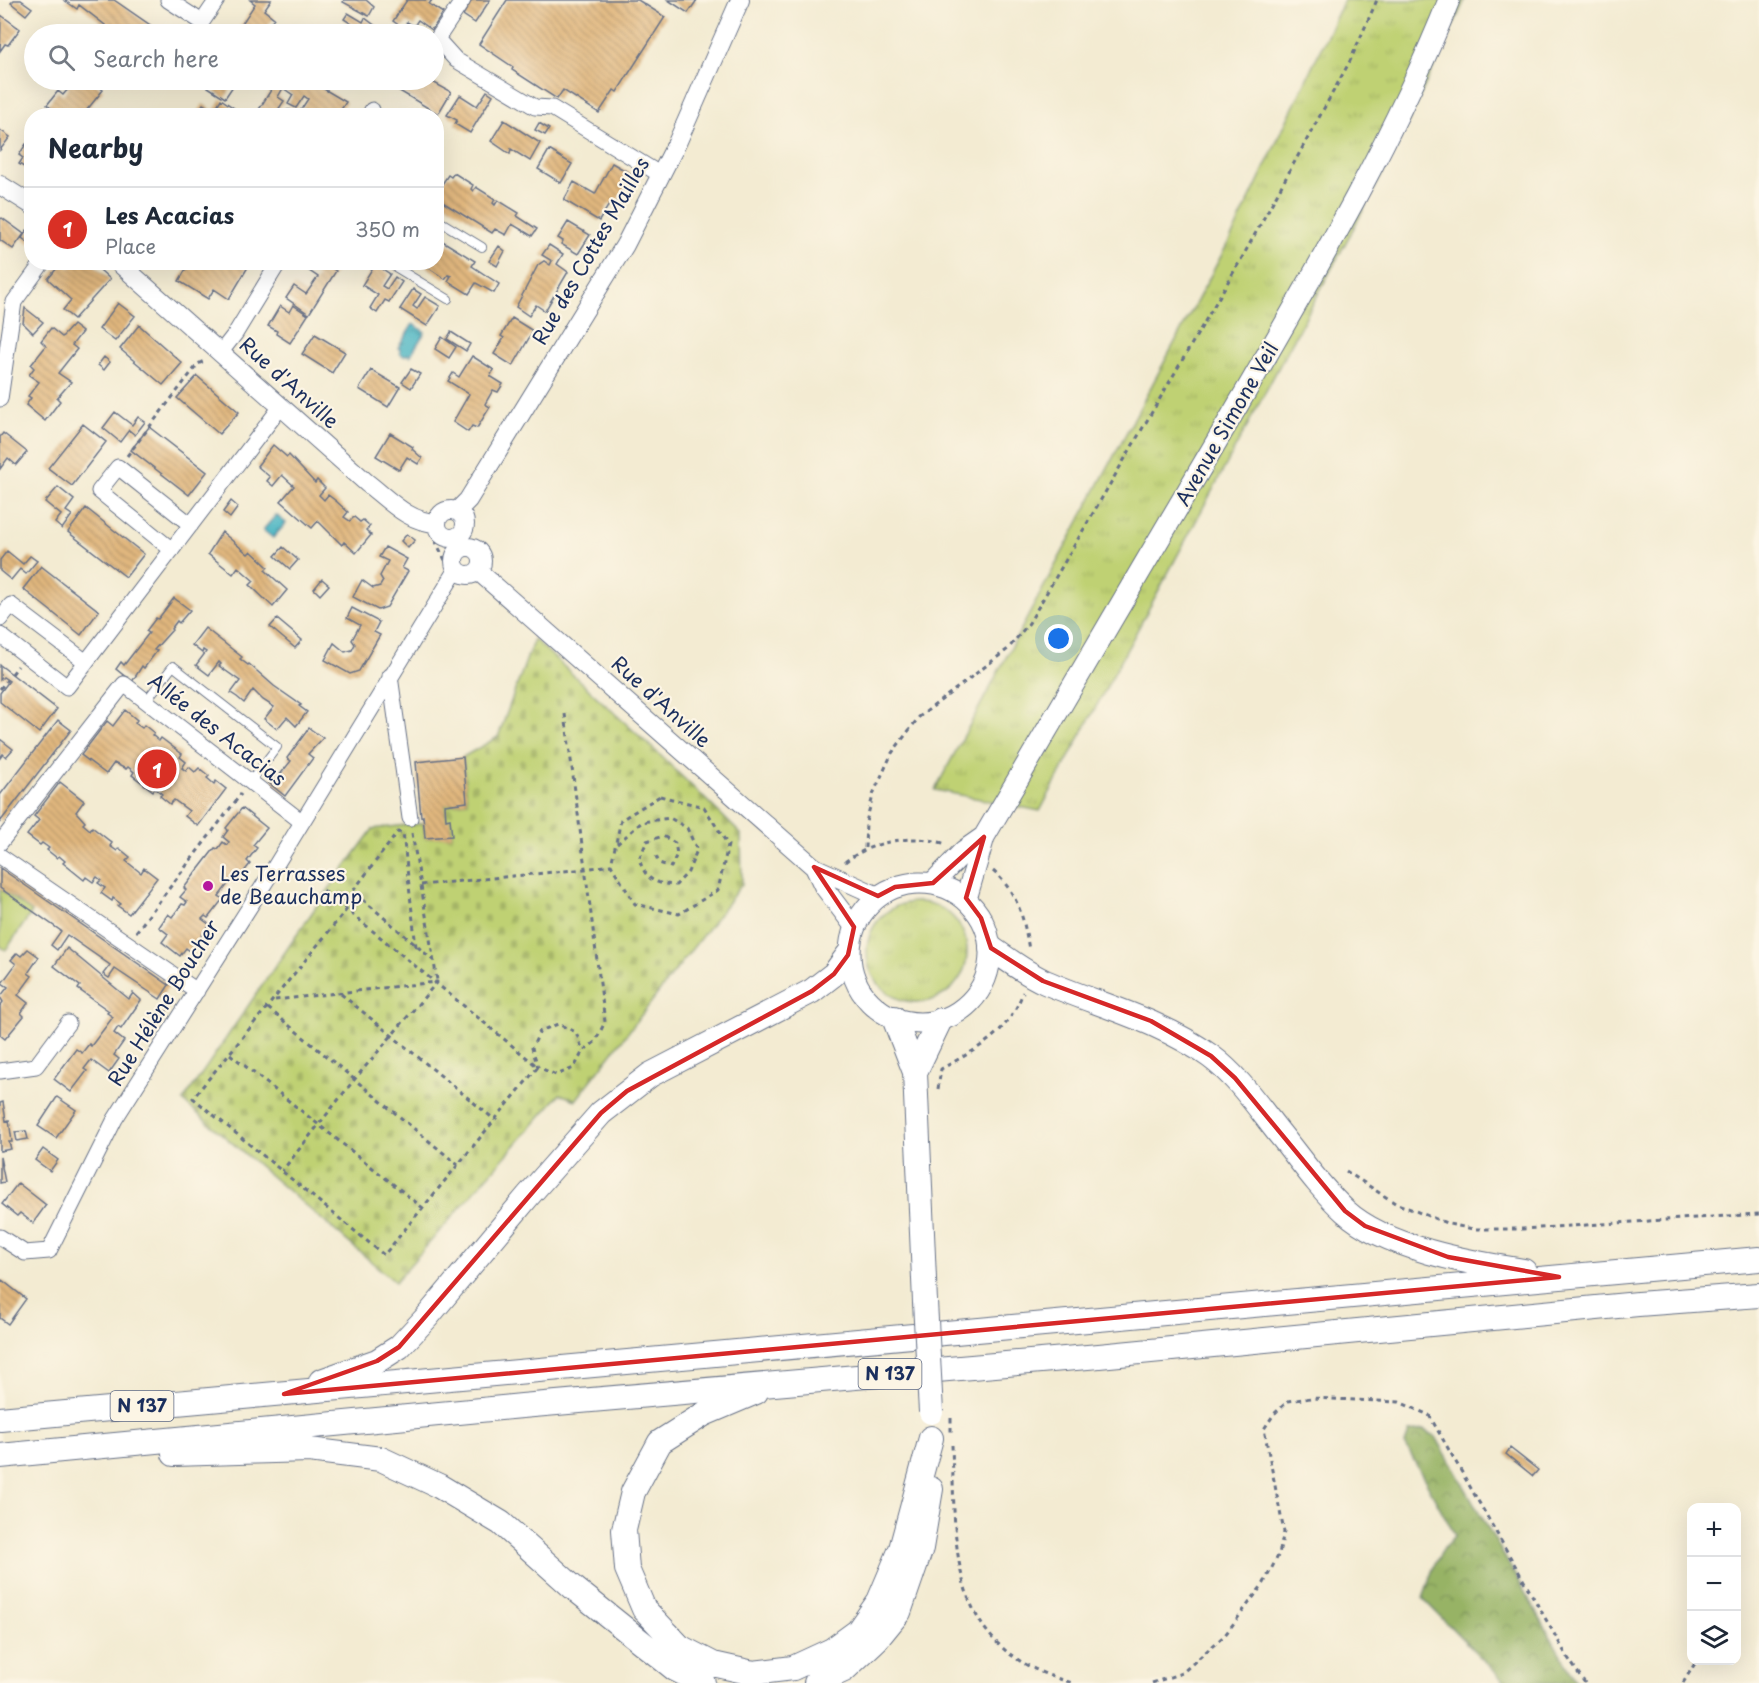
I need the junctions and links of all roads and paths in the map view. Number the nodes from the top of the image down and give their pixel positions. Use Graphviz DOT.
graph roads {
  1 [pos="168,0"];
  2 [pos="217,0"];
  3 [pos="463,0"];
  4 [pos="740,0"];
  5 [pos="1377,0"];
  6 [pos="1449,0"];
  7 [pos="444,28"];
  8 [pos="444,47"];
  9 [pos="661,176"];
  10 [pos="0,185"];
  11 [pos="24,200"];
  12 [pos="444,224"];
  13 [pos="482,247"];
  14 [pos="37,270"];
  15 [pos="127,270"];
  16 [pos="274,270"];
  17 [pos="400,270"];
  18 [pos="448,299"];
  19 [pos="221,352"];
  20 [pos="0,399"];
  21 [pos="280,408"];
  22 [pos="118,467"];
  23 [pos="458,511"];
  24 [pos="191,525"];
  25 [pos="435,527"];
  26 [pos="464,530"];
  27 [pos="475,549"];
  28 [pos="172,550"];
  29 [pos="456,566"];
  30 [pos="478,571"];
  31 [pos="0,619"];
  32 [pos="0,635"];
  33 [pos="86,662"];
  34 [pos="390,676"];
  35 [pos="7,680"];
  36 [pos="0,689"];
  37 [pos="146,701"];
  38 [pos="565,714"];
  39 [pos="250,782"];
  40 [pos="410,818"];
  41 [pos="302,822"];
  42 [pos="984,837"];
  43 [pos="0,843"];
  44 [pos="615,845"];
  45 [pos="866,848"];
  46 [pos="0,856"];
  47 [pos="656,856"];
  48 [pos="611,865"];
  49 [pos="814,867"];
  50 [pos="585,869"];
  51 [pos="933,884"];
  52 [pos="421,885"];
  53 [pos="323,890"];
  54 [pos="353,891"];
  55 [pos="878,896"];
  56 [pos="966,899"];
  57 [pos="342,905"];
  58 [pos="347,909"];
  59 [pos="854,927"];
  60 [pos="127,943"];
  61 [pos="416,946"];
  62 [pos="991,948"];
  63 [pos="848,955"];
  64 [pos="434,960"];
  65 [pos="437,982"];
  66 [pos="196,991"];
  67 [pos="340,993"];
  68 [pos="275,1000"];
  69 [pos="268,1008"];
  70 [pos="894,1018"];
  71 [pos="940,1020"];
  72 [pos="68,1023"];
  73 [pos="391,1036"];
  74 [pos="583,1051"];
  75 [pos="230,1054"];
  76 [pos="538,1067"];
  77 [pos="0,1071"];
  78 [pos="915,1072"];
  79 [pos="354,1080"];
  80 [pos="495,1120"];
  81 [pos="318,1126"];
  82 [pos="458,1165"];
  83 [pos="282,1171"];
  84 [pos="1346,1171"];
  85 [pos="423,1208"];
  86 [pos="1759,1214"];
  87 [pos="0,1237"];
  88 [pos="1759,1259"];
  89 [pos="1559,1277"];
  90 [pos="1759,1295"];
  91 [pos="775,1383"];
  92 [pos="284,1394"];
  93 [pos="940,1411"];
  94 [pos="0,1419"];
  95 [pos="931,1437"];
  96 [pos="11,1455"];
  97 [pos="1694,1665"];
  98 [pos="703,1683"];
  99 [pos="816,1683"];
  100 [pos="1073,1683"];
  101 [pos="1152,1683"];
  102 [pos="1585,1683"];
  103 [pos="1683,1683"];
  1 -- 2 [label="street"];
  3 -- 7 [label="street"];
  4 -- 9 [label="street, Rue des Cottes Mailles"];
  5 -- 45 [label="path"];
  6 -- 42 [label="main road, Avenue Simone Veil"];
  8 -- 9 [label="street"];
  9 -- 23 [label="street, Rue des Cottes Mailles"];
  10 -- 11 [label="street"];
  12 -- 13 [label="lane"];
  14 -- 20 [label="street"];
  15 -- 19 [label="street, Rue d'Anville"];
  16 -- 19 [label="street"];
  17 -- 18 [label="lane"];
  19 -- 21 [label="street, Rue d'Anville"];
  19 -- 22 [label="path"];
  21 -- 24 [label="street"];
  21 -- 25 [label="street, Rue d'Anville"];
  22 -- 24 [label="street"];
  22 -- 28 [label="street"];
  23 -- 25 [label="street"];
  23 -- 26 [label="street"];
  24 -- 28 [label="street"];
  25 -- 26 [label="street"];
  25 -- 29 [label="street"];
  25 -- 29 [label="path"];
  26 -- 27 [label="street"];
  27 -- 29 [label="street"];
  27 -- 30 [label="street"];
  28 -- 33 [label="street"];
  29 -- 30 [label="street"];
  29 -- 34 [label="street, Rue Hélène Boucher"];
  30 -- 49 [label="street, Rue d'Anville"];
  31 -- 33 [label="street"];
  32 -- 33 [label="street"];
  34 -- 40 [label="street"];
  34 -- 41 [label="street, Rue Hélène Boucher"];
  35 -- 36 [label="path"];
  37 -- 39 [label="street, Allée des Acacias"];
  37 -- 39 [label="lane"];
  37 -- 43 [label="street, Allée des Acacias"];
  38 -- 50 [label="path"];
  39 -- 41 [label="street, Allée des Acacias"];
  39 -- 60 [label="path"];
  40 -- 52 [label="path"];
  41 -- 66 [label="street, Rue Hélène Boucher"];
  42 -- 51 [label="main road, Avenue Simone Veil"];
  42 -- 56 [label="main road, Avenue Simone Veil"];
  44 -- 47 [label="path"];
  44 -- 48 [label="path"];
  44 -- 48 [label="path"];
  46 -- 60 [label="street"];
  48 -- 50 [label="path"];
  49 -- 55 [label="street, Rue d'Anville"];
  49 -- 59 [label="street, Rue d'Anville"];
  50 -- 52 [label="path"];
  50 -- 74 [label="path"];
  51 -- 55 [label="main road"];
  51 -- 56 [label="main road"];
  52 -- 64 [label="path"];
  53 -- 57 [label="path"];
  54 -- 57 [label="path"];
  54 -- 61 [label="path"];
  54 -- 61 [label="path"];
  55 -- 59 [label="main road"];
  56 -- 62 [label="main road"];
  57 -- 58 [label="path"];
  58 -- 65 [label="path"];
  58 -- 68 [label="path"];
  59 -- 63 [label="main road"];
  60 -- 66 [label="street"];
  61 -- 64 [label="path"];
  62 -- 71 [label="main road"];
  62 -- 89 [label="highway"];
  63 -- 70 [label="main road"];
  63 -- 92 [label="highway"];
  64 -- 65 [label="path"];
  65 -- 67 [label="path"];
  65 -- 73 [label="path"];
  65 -- 76 [label="path"];
  66 -- 87 [label="street, Rue Hélène Boucher"];
  67 -- 68 [label="path"];
  67 -- 73 [label="path"];
  68 -- 69 [label="path"];
  69 -- 75 [label="path"];
  69 -- 79 [label="path"];
  70 -- 71 [label="main road"];
  70 -- 78 [label="highway"];
  71 -- 78 [label="highway"];
  72 -- 77 [label="street"];
  73 -- 79 [label="path"];
  73 -- 80 [label="path"];
  74 -- 76 [label="path"];
  74 -- 76 [label="path"];
  75 -- 81 [label="path"];
  75 -- 83 [label="path"];
  76 -- 80 [label="path"];
  78 -- 93 [label="highway, bridge"];
  79 -- 81 [label="path"];
  79 -- 82 [label="path"];
  80 -- 82 [label="path"];
  81 -- 83 [label="path"];
  81 -- 85 [label="path"];
  82 -- 85 [label="path"];
  83 -- 85 [label="path"];
  84 -- 86 [label="path"];
  88 -- 89 [label="highway, N 137"];
  89 -- 92 [label="highway, N 137"];
  90 -- 91 [label="highway, N 137"];
  91 -- 95 [label="highway"];
  91 -- 96 [label="highway, N 137"];
  92 -- 94 [label="highway, N 137"];
  93 -- 95 [label="highway"];
  93 -- 100 [label="path"];
  95 -- 99 [label="highway"];
  96 -- 98 [label="highway"];
  97 -- 103 [label="path"];
  101 -- 102 [label="path"];
}
